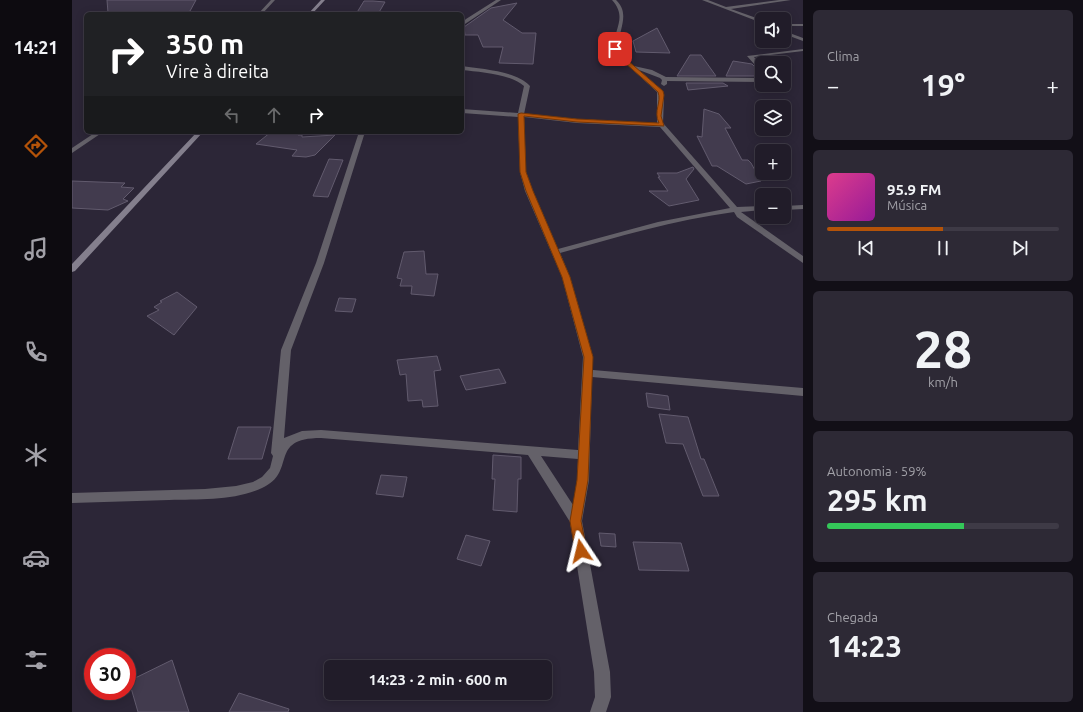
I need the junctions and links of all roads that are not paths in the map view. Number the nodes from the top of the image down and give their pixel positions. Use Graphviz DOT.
graph roads {
  1 [pos="273,0"];
  2 [pos="323,0"];
  3 [pos="499,0"];
  4 [pos="614,0"];
  5 [pos="704,0"];
  6 [pos="789,0"];
  7 [pos="727,8"];
  8 [pos="262,12"];
  9 [pos="312,12"];
  10 [pos="755,19"];
  11 [pos="464,24"];
  12 [pos="791,25"];
  13 [pos="803,25"];
  14 [pos="791,35"];
  15 [pos="803,40"];
  16 [pos="803,50"];
  17 [pos="755,62"];
  18 [pos="632,66"];
  19 [pos="464,68"];
  20 [pos="666,80"];
  21 [pos="755,80"];
  22 [pos="660,91"];
  23 [pos="464,111"];
  24 [pos="521,114"];
  25 [pos="662,125"];
  26 [pos="97,134"];
  27 [pos="198,134"];
  28 [pos="361,134"];
  29 [pos="72,151"];
  30 [pos="803,207"];
  31 [pos="755,208"];
  32 [pos="791,208"];
  33 [pos="734,209"];
  34 [pos="556,252"];
  35 [pos="803,260"];
  36 [pos="72,269"];
  37 [pos="588,373"];
  38 [pos="803,392"];
  39 [pos="532,451"];
  40 [pos="583,455"];
  41 [pos="275,473"];
  42 [pos="72,498"];
  43 [pos="576,521"];
  44 [pos="598,712"];
  1 -- 8 [label="street"];
  2 -- 9 [label="main road"];
  3 -- 11 [label="street"];
  4 -- 18 [label="street"];
  5 -- 7 [label="street"];
  6 -- 7 [label="street"];
  7 -- 10 [label="street"];
  12 -- 13 [label="street"];
  14 -- 15 [label="street"];
  16 -- 17 [label="street"];
  18 -- 20 [label="street"];
  18 -- 22 [label="street"];
  19 -- 24 [label="street"];
  20 -- 21 [label="street"];
  20 -- 22 [label="street"];
  22 -- 25 [label="street"];
  23 -- 24 [label="street"];
  24 -- 25 [label="street"];
  24 -- 34 [label="street"];
  25 -- 33 [label="street"];
  26 -- 29 [label="street"];
  27 -- 36 [label="main road"];
  28 -- 41 [label="street"];
  30 -- 32 [label="street"];
  31 -- 33 [label="street"];
  33 -- 34 [label="street"];
  33 -- 35 [label="street"];
  34 -- 37 [label="street"];
  37 -- 38 [label="street"];
  37 -- 40 [label="street"];
  39 -- 40 [label="street"];
  39 -- 41 [label="street"];
  39 -- 43 [label="street"];
  40 -- 43 [label="street"];
  41 -- 42 [label="street"];
  43 -- 44 [label="street"];
}
